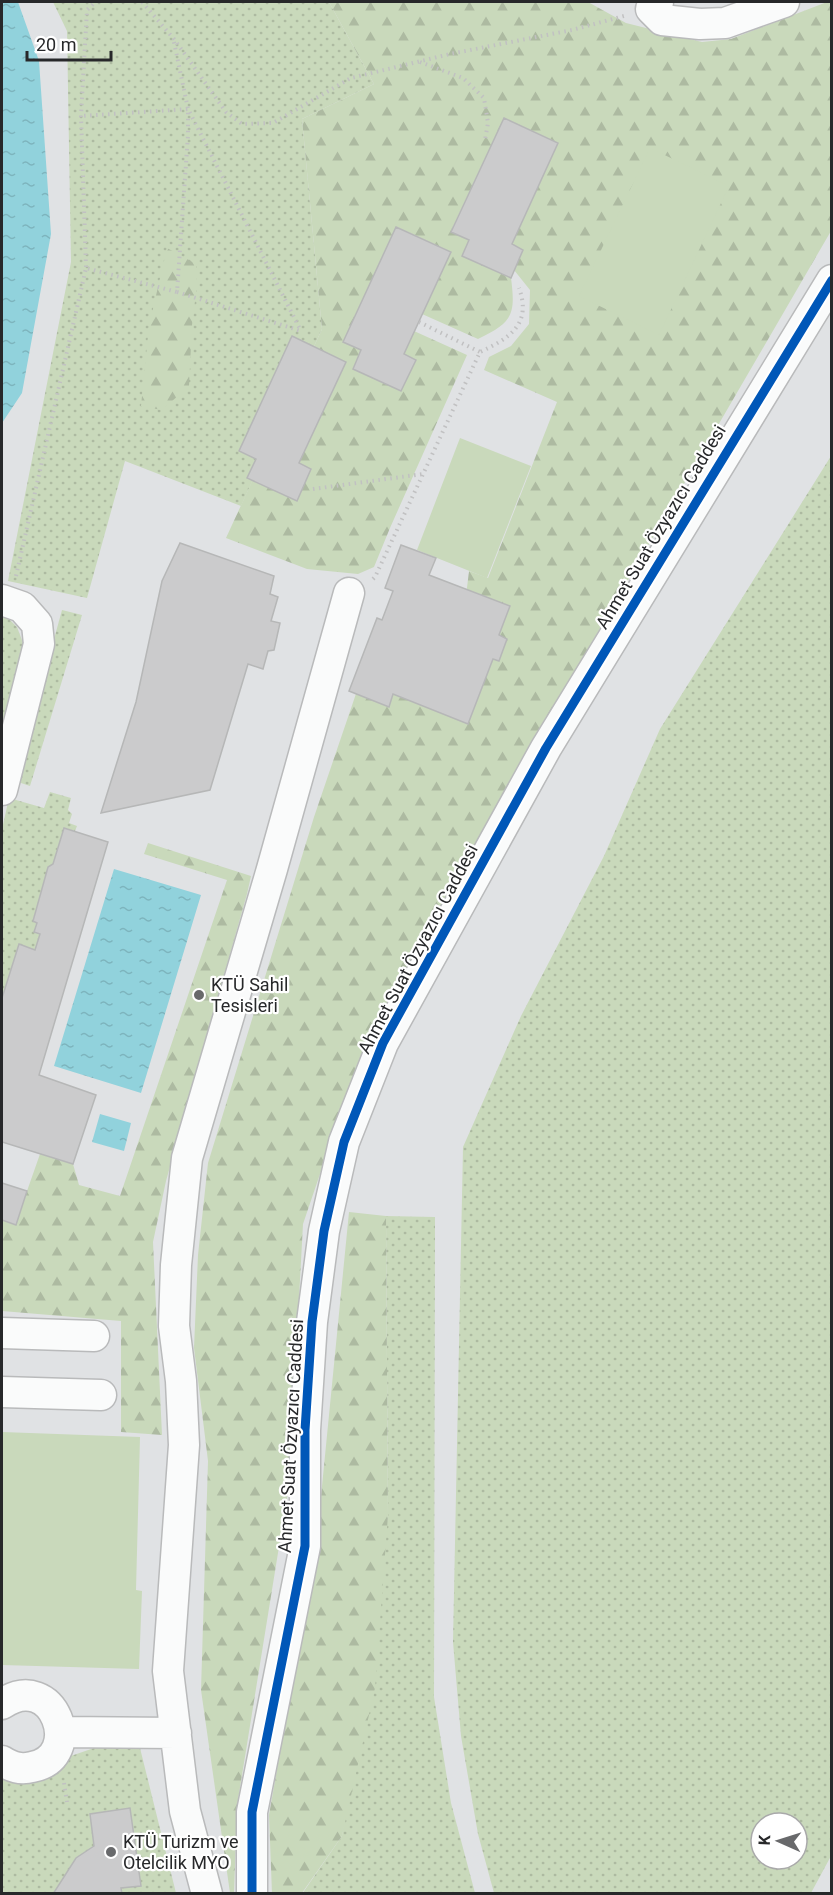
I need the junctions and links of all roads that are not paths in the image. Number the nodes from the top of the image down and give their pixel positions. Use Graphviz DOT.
graph roads {
  1 [pos="784,2"];
  2 [pos="654,5"];
  3 [pos="831,280"];
  4 [pos="349,593"];
  5 [pos="6,601"];
  6 [pos="2,790"];
  7 [pos="2,1333"];
  8 [pos="94,1336"];
  9 [pos="2,1392"];
  10 [pos="101,1395"];
  11 [pos="2,1704"];
  12 [pos="61,1732"];
  13 [pos="176,1733"];
  14 [pos="2,1761"];
  15 [pos="207,1893"];
  16 [pos="252,1893"];
  1 -- 2 [label="street"];
  3 -- 16 [label="street, Ahmet Suat Özyazıcı Caddesi"];
  4 -- 13 [label="street"];
  5 -- 6 [label="street"];
  7 -- 8 [label="street"];
  9 -- 10 [label="street"];
  11 -- 12 [label="street"];
  12 -- 13 [label="street"];
  12 -- 14 [label="street"];
  13 -- 15 [label="street"];
}
